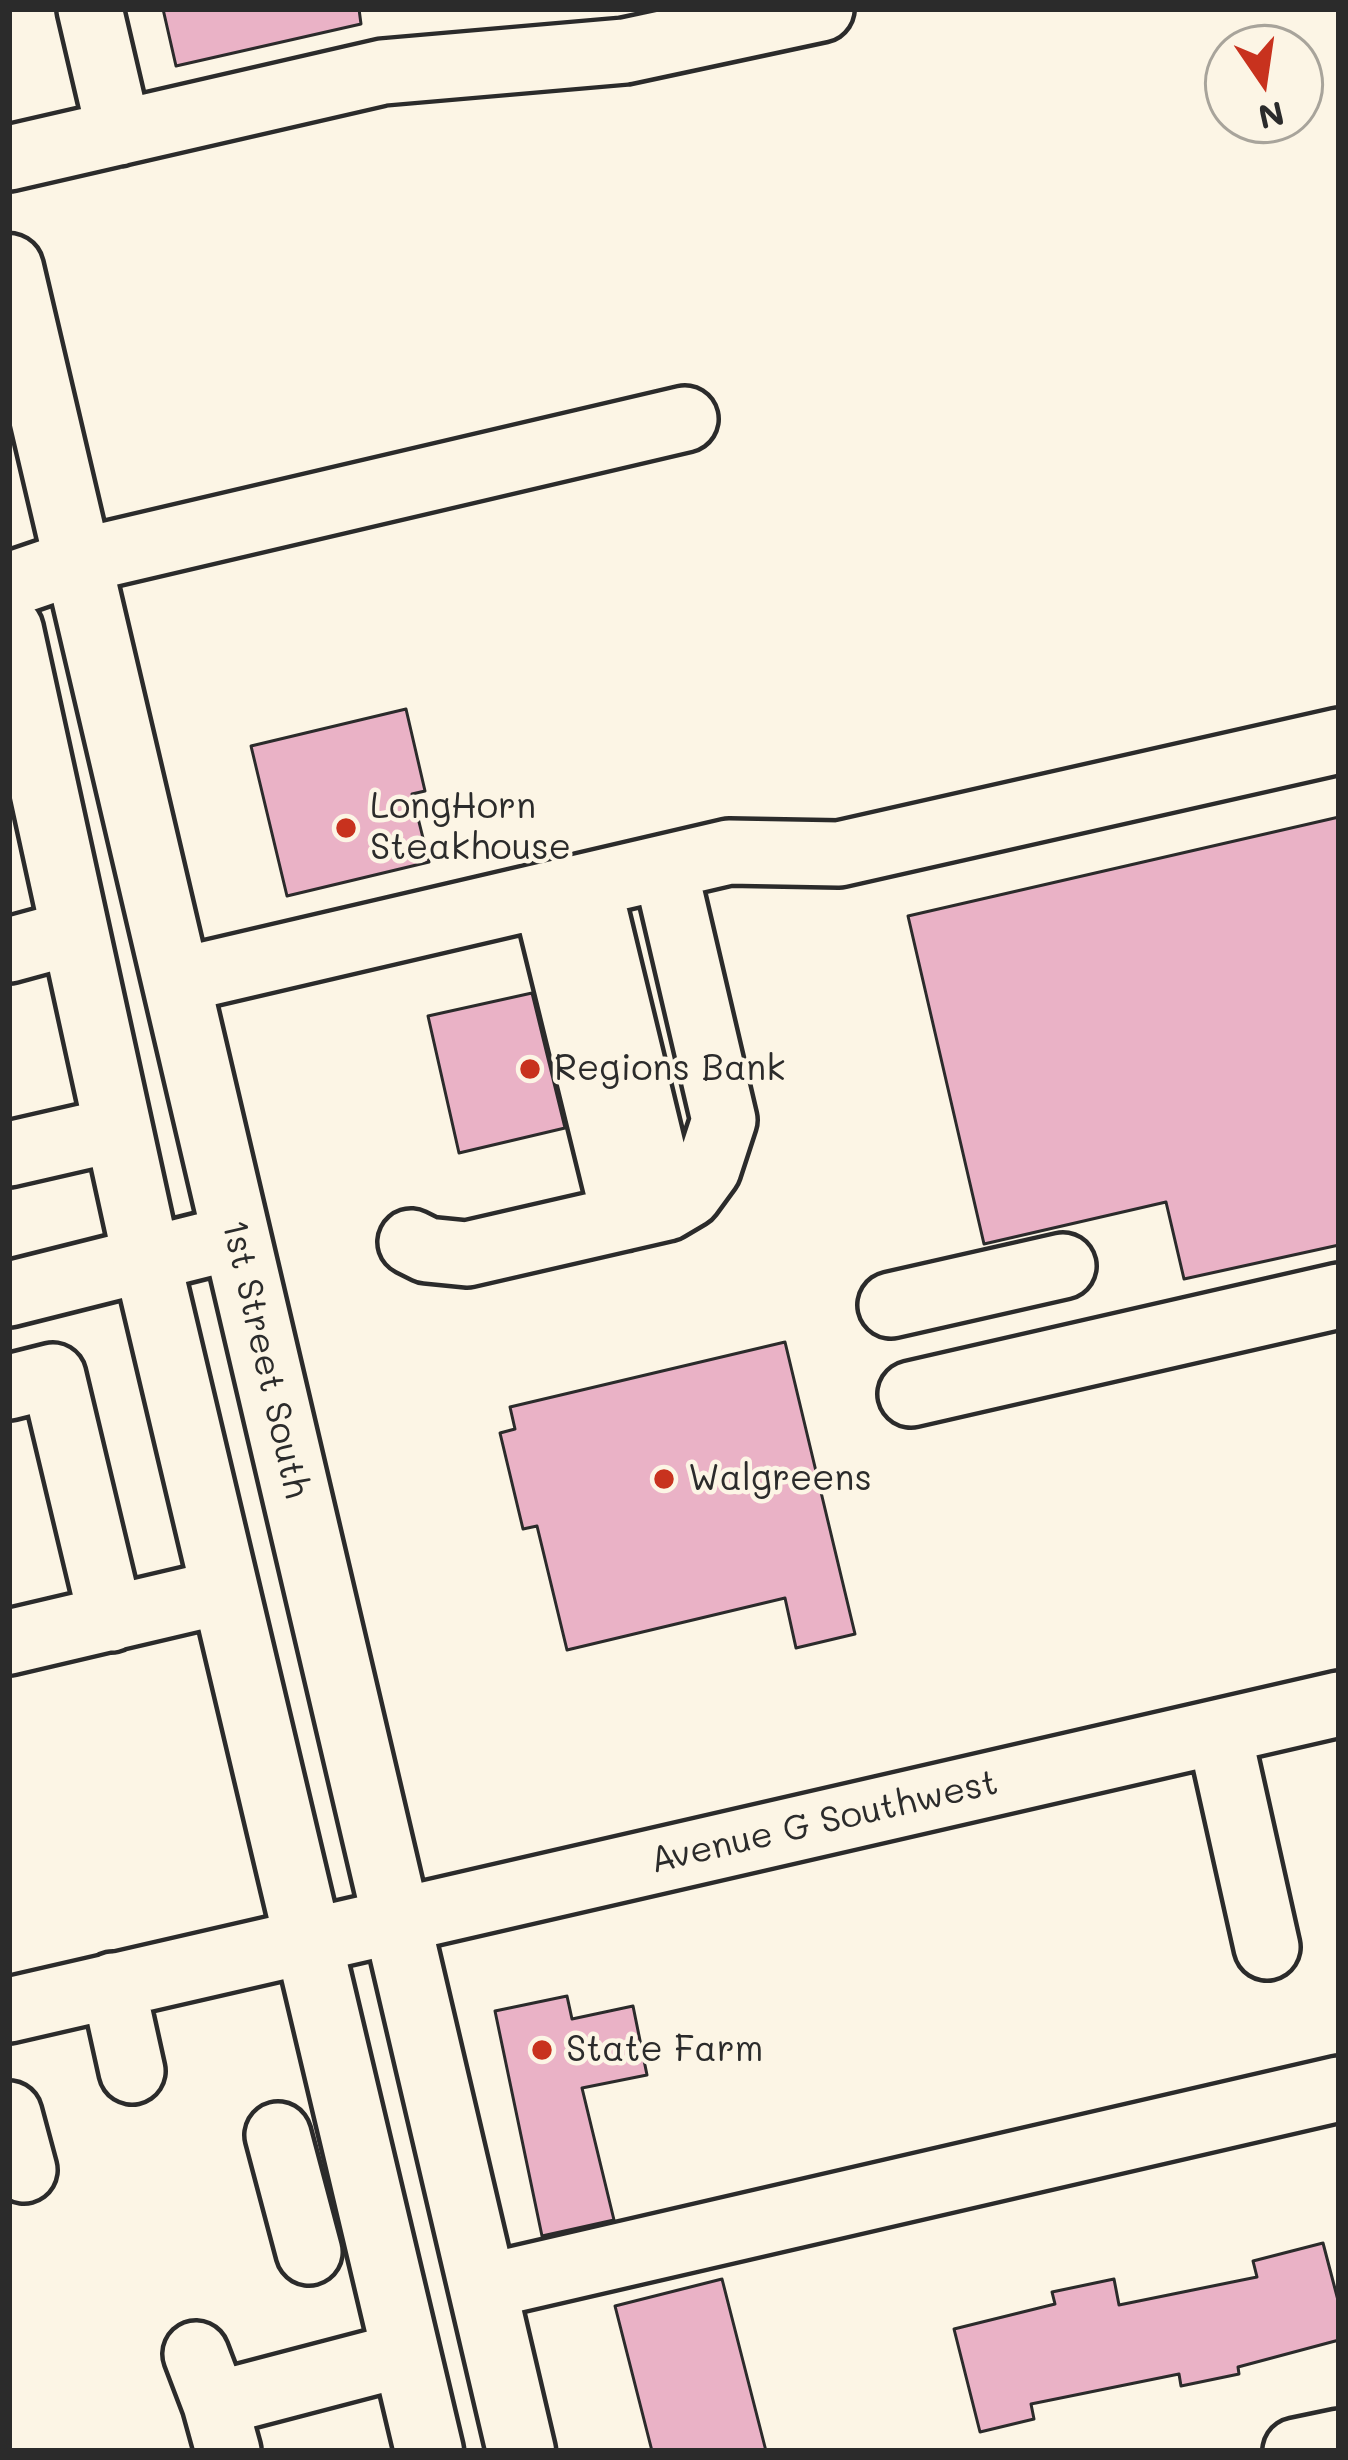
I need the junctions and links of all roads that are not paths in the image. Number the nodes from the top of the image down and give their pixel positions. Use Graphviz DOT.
graph roads {
  1 [pos="90,9"];
  2 [pos="821,9"];
  3 [pos="119,133"];
  4 [pos="9,158"];
  5 [pos="9,268"];
  6 [pos="685,419"];
  7 [pos="79,561"];
  8 [pos="9,585"];
  9 [pos="9,630"];
  10 [pos="1339,742"];
  11 [pos="603,883"];
  12 [pos="75,932"];
  13 [pos="9,950"];
  14 [pos="176,981"];
  15 [pos="118,1130"];
  16 [pos="9,1154"];
  17 [pos="666,1200"];
  18 [pos="236,1237"];
  19 [pos="411,1242"];
  20 [pos="147,1262"];
  21 [pos="1063,1266"];
  22 [pos="9,1294"];
  23 [pos="1339,1295"];
  24 [pos="891,1306"];
  25 [pos="9,1387"];
  26 [pos="911,1394"];
  27 [pos="226,1592"];
  28 [pos="111,1619"];
  29 [pos="9,1642"];
  30 [pos="1339,1704"];
  31 [pos="1219,1732"];
  32 [pos="400,1919"];
  33 [pos="310,1940"];
  34 [pos="1267,1947"];
  35 [pos="113,1985"];
  36 [pos="9,2010"];
  37 [pos="132,2071"];
  38 [pos="1339,2089"];
  39 [pos="278,2135"];
  40 [pos="368,2192"];
  41 [pos="483,2287"];
  42 [pos="406,2354"];
  43 [pos="213,2403"];
  44 [pos="1339,2442"];
  45 [pos="429,2451"];
  46 [pos="521,2451"];
  47 [pos="1296,2451"];
  1 -- 3 [label="street"];
  2 -- 3 [label="street"];
  3 -- 4 [label="street"];
  5 -- 7 [label="main road, 1st Street South"];
  6 -- 7 [label="street"];
  7 -- 8 [label="street"];
  7 -- 14 [label="main road, 1st Street South"];
  9 -- 12 [label="main road"];
  10 -- 11 [label="street"];
  11 -- 14 [label="street"];
  11 -- 17 [label="street"];
  11 -- 17 [label="street"];
  12 -- 13 [label="street"];
  12 -- 15 [label="main road"];
  14 -- 18 [label="main road, 1st Street South"];
  15 -- 16 [label="street"];
  15 -- 20 [label="main road"];
  17 -- 19 [label="street"];
  18 -- 20 [label="street"];
  18 -- 32 [label="main road, 1st Street South"];
  20 -- 22 [label="street"];
  20 -- 27 [label="main road"];
  21 -- 24 [label="street"];
  23 -- 26 [label="street"];
  25 -- 28 [label="street"];
  27 -- 28 [label="street"];
  27 -- 33 [label="main road"];
  28 -- 29 [label="street"];
  30 -- 31 [label="street, Avenue G Southwest"];
  31 -- 32 [label="street, Avenue G Southwest"];
  31 -- 34 [label="street"];
  32 -- 33 [label="street, Avenue G Southwest"];
  32 -- 41 [label="main road, 1st Street South"];
  33 -- 35 [label="street, Avenue G Southwest"];
  33 -- 40 [label="main road"];
  35 -- 36 [label="street, Avenue G Southwest"];
  35 -- 37 [label="street"];
  38 -- 41 [label="street"];
  39 -- 40 [label="street"];
  40 -- 42 [label="main road"];
  41 -- 46 [label="main road, 1st Street South"];
  42 -- 43 [label="street"];
  42 -- 45 [label="main road"];
  44 -- 47 [label="street"];
}
